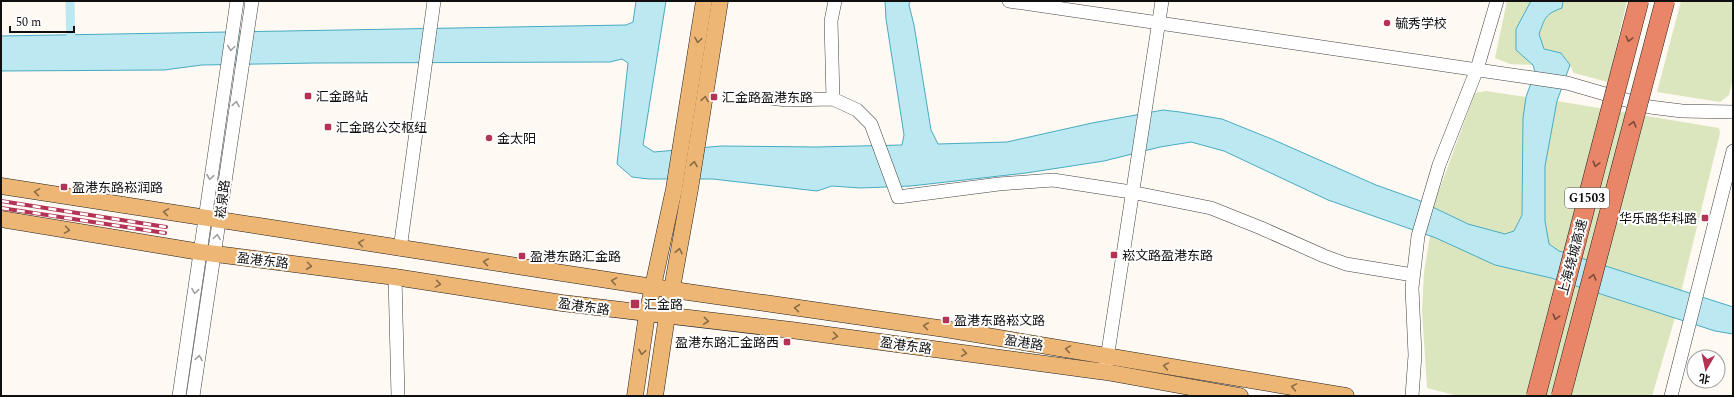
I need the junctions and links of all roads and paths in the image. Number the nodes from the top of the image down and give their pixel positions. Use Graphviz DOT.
graph roads {
  1 [pos="238,1"];
  2 [pos="252,1"];
  3 [pos="434,1"];
  4 [pos="704,1"];
  5 [pos="720,1"];
  6 [pos="835,1"];
  7 [pos="1009,1"];
  8 [pos="1162,1"];
  9 [pos="1497,1"];
  10 [pos="1639,1"];
  11 [pos="1665,1"];
  12 [pos="1158,24"];
  13 [pos="1477,69"];
  14 [pos="771,98"];
  15 [pos="833,99"];
  16 [pos="1733,112"];
  17 [pos="1733,151"];
  18 [pos="1,186"];
  19 [pos="1133,193"];
  20 [pos="1,219"];
  21 [pos="212,219"];
  22 [pos="400,249"];
  23 [pos="207,253"];
  24 [pos="1413,275"];
  25 [pos="395,277"];
  26 [pos="653,287"];
  27 [pos="672,290"];
  28 [pos="647,314"];
  29 [pos="667,316"];
  30 [pos="1106,356"];
  31 [pos="1106,372"];
  32 [pos="179,396"];
  33 [pos="193,396"];
  34 [pos="398,396"];
  35 [pos="635,396"];
  36 [pos="656,396"];
  37 [pos="1240,396"];
  38 [pos="1346,396"];
  39 [pos="1412,396"];
  40 [pos="1536,396"];
  41 [pos="1562,396"];
  42 [pos="1671,396"];
  1 -- 21 [label="street, 崧泉路, one-way"];
  21 -- 2 [label="street, 崧泉路, one-way"];
  3 -- 22 [label="street"];
  4 -- 26 [label="main road, one-way"];
  27 -- 5 [label="main road, one-way"];
  6 -- 15 [label="street"];
  7 -- 12 [label="street"];
  8 -- 12 [label="street"];
  9 -- 13 [label="street"];
  10 -- 40 [label="highway, 上海绕城高速 / G1503, one-way, bridge"];
  41 -- 11 [label="highway, 上海绕城高速 / G1503, one-way, bridge"];
  12 -- 13 [label="street"];
  12 -- 19 [label="street"];
  13 -- 16 [label="street"];
  13 -- 24 [label="street"];
  14 -- 15 [label="street"];
  15 -- 19 [label="street"];
  17 -- 42 [label="street"];
  21 -- 18 [label="main road, one-way"];
  19 -- 24 [label="street"];
  19 -- 30 [label="street"];
  20 -- 23 [label="main road, 盈港东路, one-way"];
  22 -- 21 [label="main road, one-way"];
  21 -- 23 [label="street, 崧泉路"];
  26 -- 22 [label="main road, one-way"];
  23 -- 25 [label="main road, 盈港东路, one-way"];
  23 -- 32 [label="street, 崧泉路, one-way"];
  33 -- 23 [label="street, 崧泉路, one-way"];
  24 -- 39 [label="street"];
  25 -- 28 [label="main road, 盈港东路, one-way"];
  25 -- 34 [label="street"];
  26 -- 27 [label="main road, 盈港路"];
  26 -- 28 [label="main road"];
  27 -- 29 [label="main road"];
  30 -- 27 [label="main road, 盈港路, one-way"];
  28 -- 29 [label="main road, 盈港东路"];
  28 -- 35 [label="main road, one-way"];
  29 -- 31 [label="main road, 盈港东路, one-way"];
  29 -- 36 [label="main road"];
  30 -- 31 [label="street"];
  38 -- 30 [label="main road, 盈港路, one-way"];
  31 -- 37 [label="main road, 盈港东路"];
}
